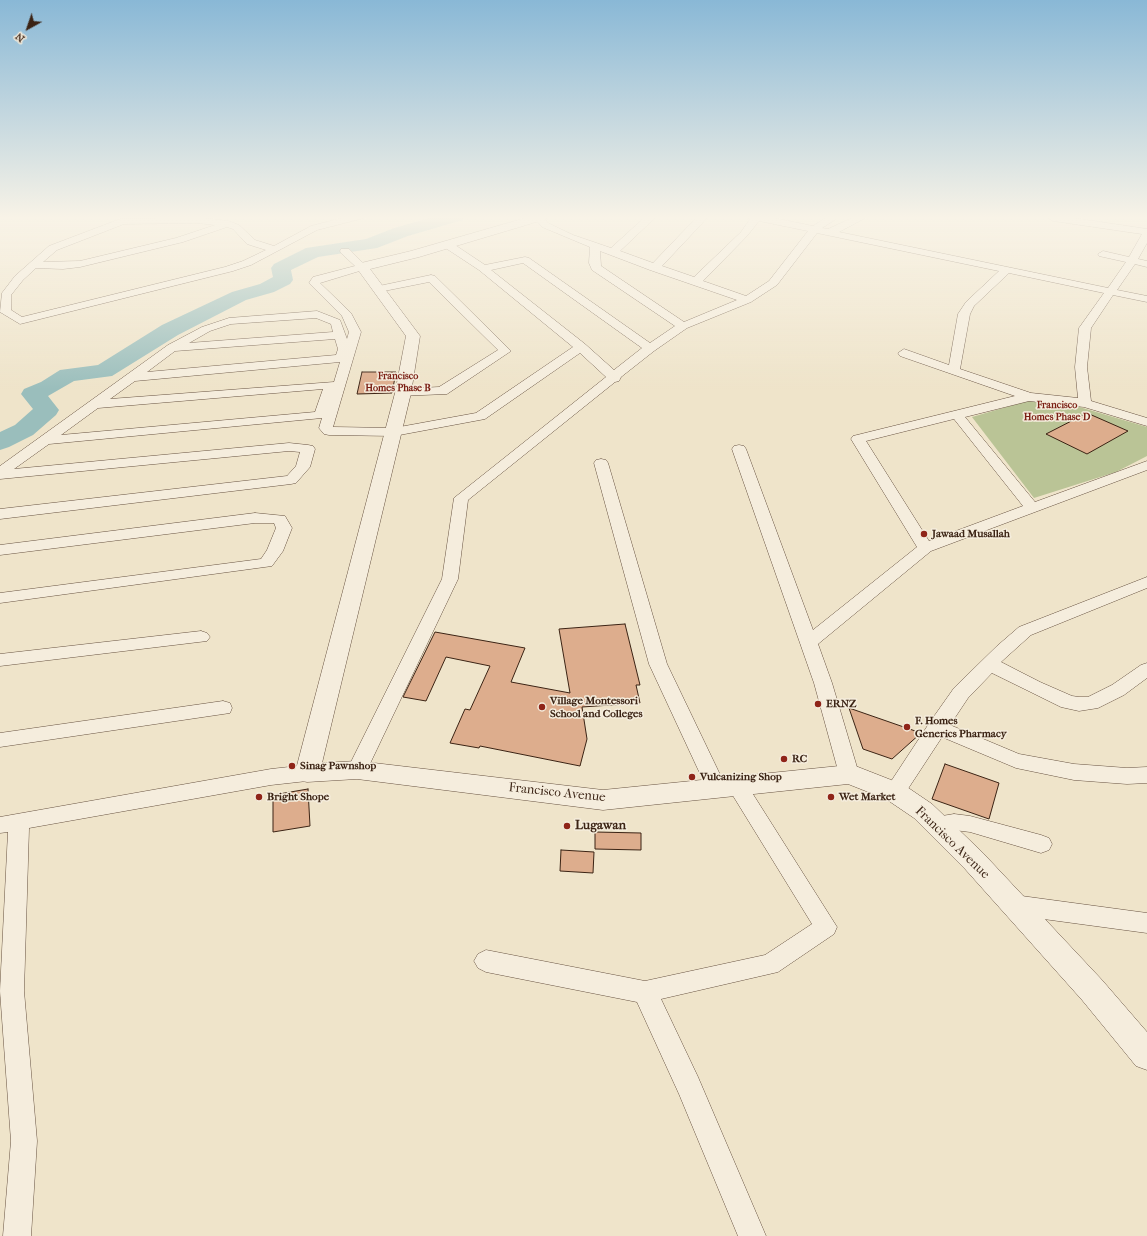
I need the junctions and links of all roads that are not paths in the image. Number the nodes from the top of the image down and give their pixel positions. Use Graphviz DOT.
graph roads {
  1 [pos="23,274"];
  2 [pos="211,274"];
  3 [pos="339,274"];
  4 [pos="367,274"];
  5 [pos="490,274"];
  6 [pos="544,274"];
  7 [pos="605,274"];
  8 [pos="671,274"];
  9 [pos="703,274"];
  10 [pos="781,274"];
  11 [pos="1003,274"];
  12 [pos="1025,274"];
  13 [pos="1124,274"];
  14 [pos="695,282"];
  15 [pos="379,289"];
  16 [pos="1112,291"];
  17 [pos="1147,299"];
  18 [pos="747,300"];
  19 [pos="683,326"];
  20 [pos="341,335"];
  21 [pos="580,347"];
  22 [pos="172,348"];
  23 [pos="650,348"];
  24 [pos="904,353"];
  25 [pos="341,358"];
  26 [pos="954,370"];
  27 [pos="132,377"];
  28 [pos="614,378"];
  29 [pos="331,386"];
  30 [pos="403,393"];
  31 [pos="1029,396"];
  32 [pos="1085,403"];
  33 [pos="96,404"];
  34 [pos="957,415"];
  35 [pos="1147,422"];
  36 [pos="394,432"];
  37 [pos="48,440"];
  38 [pos="739,449"];
  39 [pos="601,463"];
  40 [pos="1147,465"];
  41 [pos="0,474"];
  42 [pos="1031,507"];
  43 [pos="0,514"];
  44 [pos="924,548"];
  45 [pos="0,550"];
  46 [pos="1147,582"];
  47 [pos="0,598"];
  48 [pos="201,637"];
  49 [pos="809,642"];
  50 [pos="0,660"];
  51 [pos="990,664"];
  52 [pos="1147,669"];
  53 [pos="223,708"];
  54 [pos="937,727"];
  55 [pos="0,740"];
  56 [pos="357,770"];
  57 [pos="307,772"];
  58 [pos="849,774"];
  59 [pos="1147,775"];
  60 [pos="726,787"];
  61 [pos="895,792"];
  62 [pos="10,824"];
  63 [pos="937,824"];
  64 [pos="1041,844"];
  65 [pos="1014,905"];
  66 [pos="1147,923"];
  67 [pos="486,961"];
  68 [pos="645,992"];
  69 [pos="1147,1054"];
  70 [pos="17,1236"];
  71 [pos="752,1236"];
  1 -- 2 [label="street"];
  3 -- 36 [label="street"];
  4 -- 15 [label="street"];
  5 -- 21 [label="street"];
  6 -- 23 [label="street"];
  7 -- 19 [label="street"];
  8 -- 14 [label="street"];
  9 -- 14 [label="street"];
  10 -- 18 [label="street"];
  11 -- 26 [label="street"];
  12 -- 16 [label="street"];
  13 -- 16 [label="street"];
  14 -- 18 [label="street"];
  15 -- 30 [label="street"];
  15 -- 30 [label="street"];
  16 -- 17 [label="street"];
  16 -- 32 [label="street"];
  18 -- 19 [label="street"];
  19 -- 23 [label="street"];
  20 -- 22 [label="street"];
  20 -- 22 [label="street"];
  20 -- 25 [label="street"];
  21 -- 28 [label="street"];
  21 -- 36 [label="street"];
  22 -- 27 [label="street"];
  23 -- 28 [label="street"];
  24 -- 26 [label="street"];
  25 -- 27 [label="street"];
  25 -- 29 [label="street"];
  26 -- 31 [label="street"];
  27 -- 33 [label="street"];
  28 -- 56 [label="street"];
  29 -- 33 [label="street"];
  29 -- 37 [label="street"];
  30 -- 36 [label="street"];
  31 -- 32 [label="street"];
  31 -- 34 [label="street"];
  32 -- 35 [label="street"];
  33 -- 37 [label="street"];
  34 -- 42 [label="street"];
  34 -- 44 [label="street"];
  36 -- 57 [label="street"];
  37 -- 41 [label="street"];
  38 -- 49 [label="street"];
  39 -- 60 [label="street"];
  40 -- 42 [label="street"];
  41 -- 43 [label="street"];
  42 -- 44 [label="street"];
  44 -- 49 [label="street"];
  45 -- 47 [label="street"];
  46 -- 51 [label="street"];
  48 -- 50 [label="street"];
  49 -- 58 [label="street"];
  51 -- 52 [label="street"];
  51 -- 54 [label="street"];
  53 -- 55 [label="street"];
  54 -- 59 [label="street"];
  54 -- 61 [label="street"];
  56 -- 57 [label="street, Francisco Avenue"];
  56 -- 60 [label="street, Francisco Avenue"];
  57 -- 62 [label="street"];
  58 -- 60 [label="street, Francisco Avenue"];
  58 -- 61 [label="street, Francisco Avenue"];
  60 -- 68 [label="street"];
  61 -- 63 [label="street, Francisco Avenue"];
  62 -- 70 [label="street"];
  63 -- 64 [label="street"];
  63 -- 65 [label="street, Francisco Avenue"];
  65 -- 66 [label="street"];
  65 -- 69 [label="street, Francisco Avenue"];
  67 -- 68 [label="street"];
  68 -- 71 [label="street"];
}
